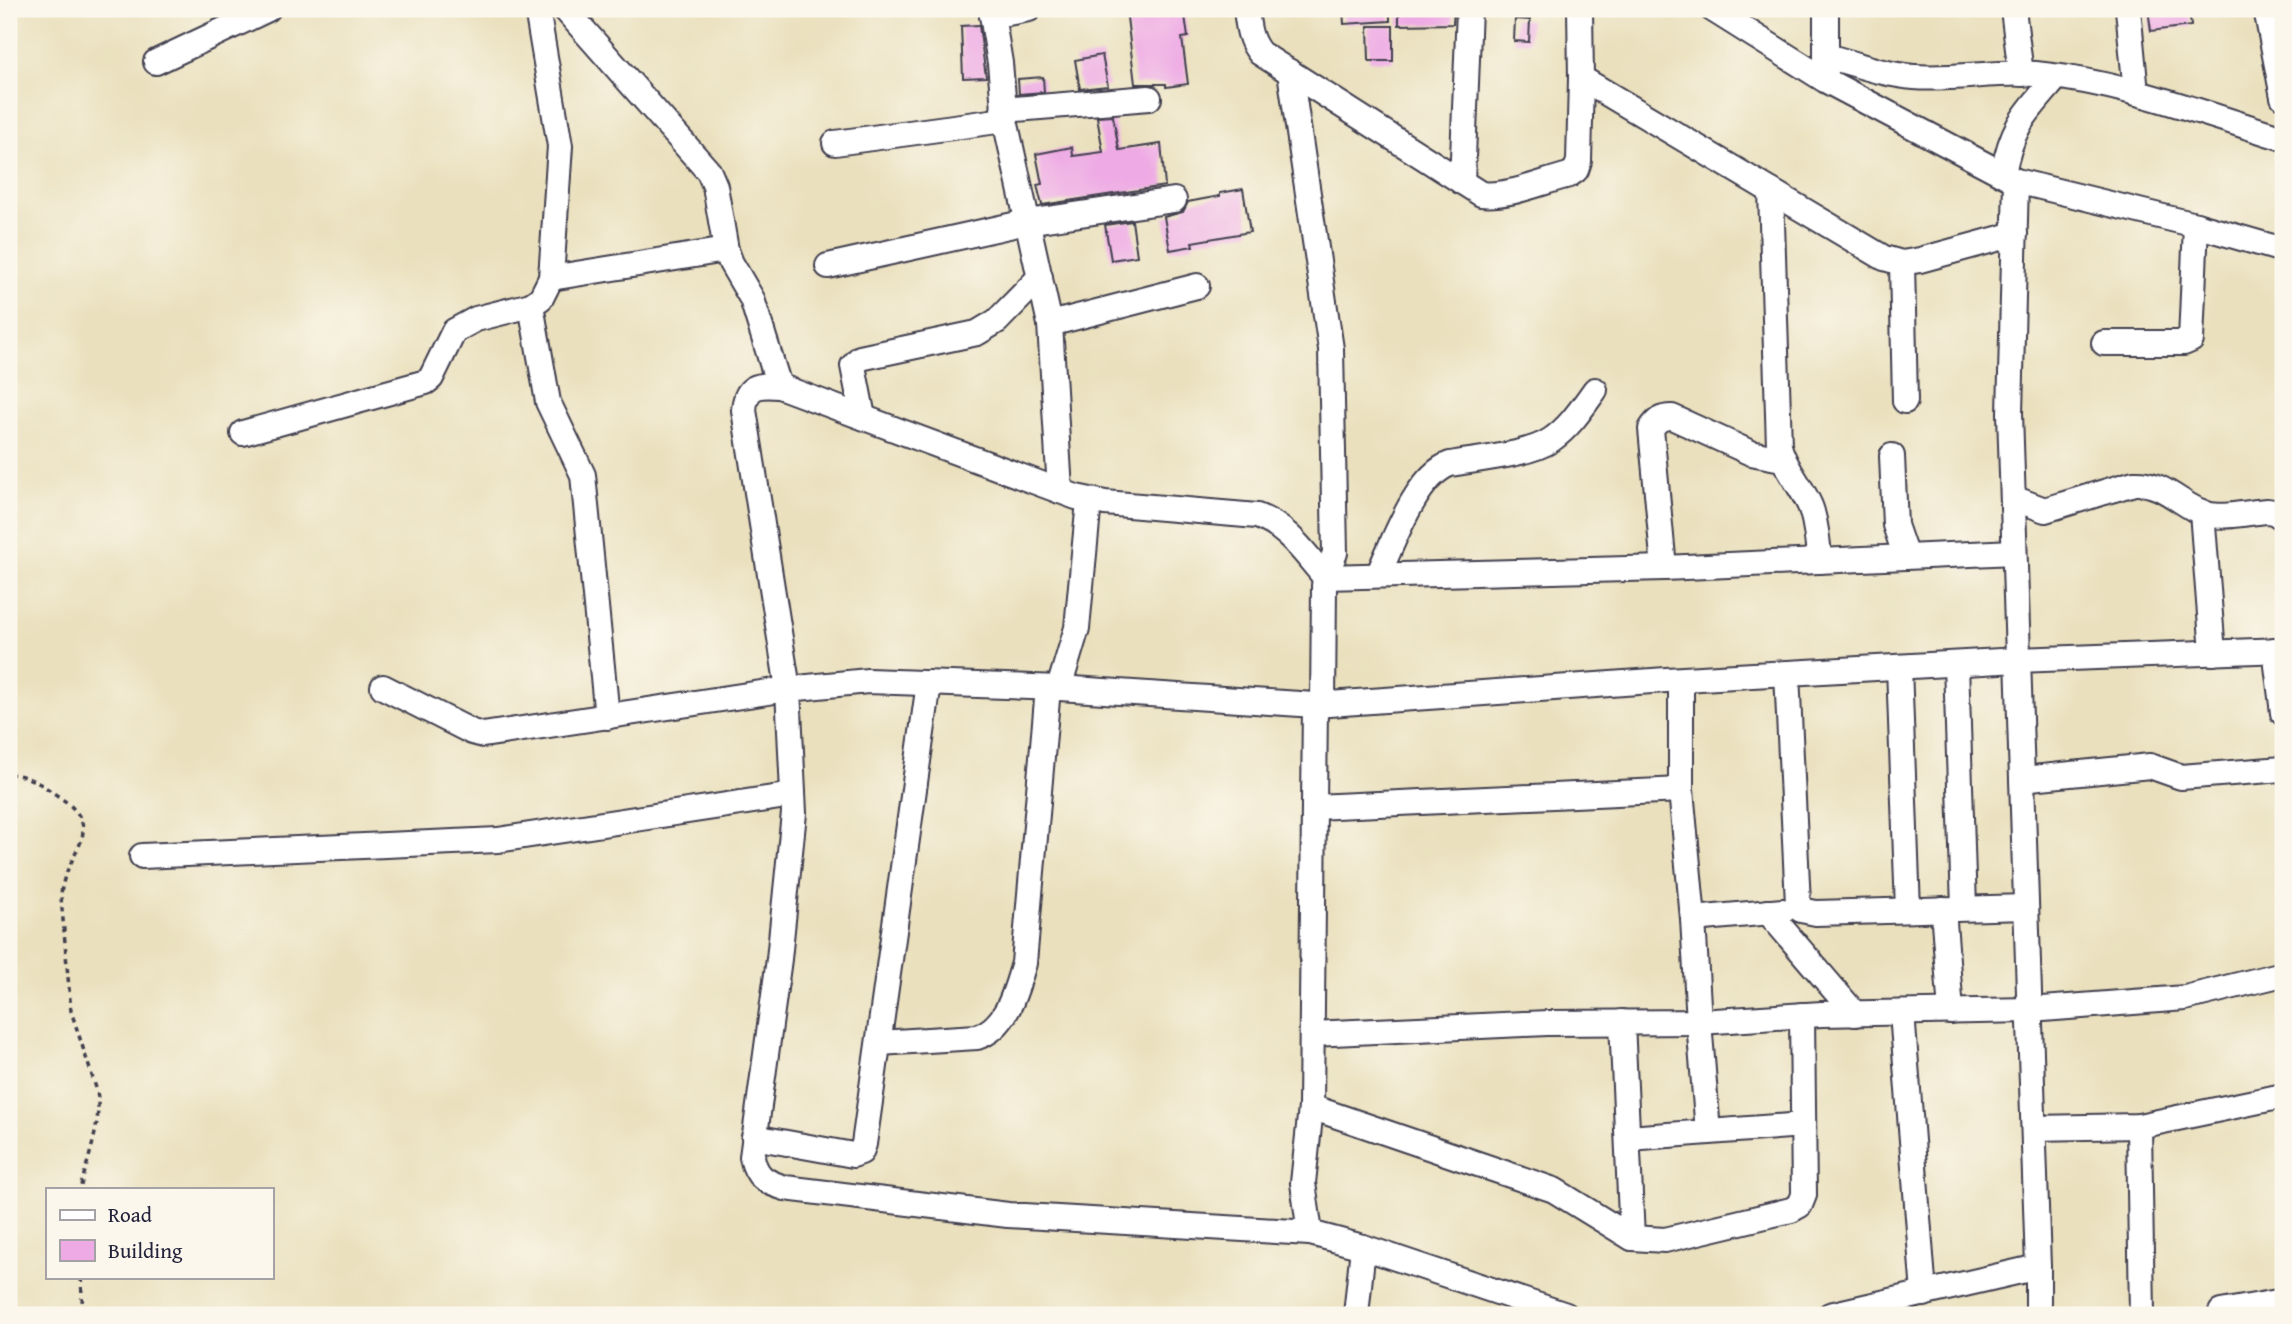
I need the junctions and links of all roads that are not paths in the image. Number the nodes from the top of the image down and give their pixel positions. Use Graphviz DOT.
graph roads {
  1 [pos="268,9"];
  2 [pos="537,9"];
  3 [pos="565,9"];
  4 [pos="1028,9"];
  5 [pos="1246,9"];
  6 [pos="1469,9"];
  7 [pos="1580,9"];
  8 [pos="1712,9"];
  9 [pos="1826,9"];
  10 [pos="2013,9"];
  11 [pos="2128,9"];
  12 [pos="2266,9"];
  13 [pos="991,12"];
  14 [pos="156,62"];
  15 [pos="1826,68"];
  16 [pos="1290,72"];
  17 [pos="2021,74"];
  18 [pos="2057,77"];
  19 [pos="1581,78"];
  20 [pos="2282,86"];
  21 [pos="2136,93"];
  22 [pos="1149,98"];
  23 [pos="1004,115"];
  24 [pos="2283,138"];
  25 [pos="835,143"];
  26 [pos="2010,178"];
  27 [pos="1462,182"];
  28 [pos="1770,191"];
  29 [pos="1174,200"];
  30 [pos="1027,222"];
  31 [pos="2196,225"];
  32 [pos="2015,234"];
  33 [pos="726,250"];
  34 [pos="2283,250"];
  35 [pos="1902,263"];
  36 [pos="828,266"];
  37 [pos="1040,277"];
  38 [pos="551,278"];
  39 [pos="1197,286"];
  40 [pos="531,305"];
  41 [pos="1050,324"];
  42 [pos="2104,343"];
  43 [pos="779,386"];
  44 [pos="1595,390"];
  45 [pos="1905,401"];
  46 [pos="863,417"];
  47 [pos="243,433"];
  48 [pos="1892,456"];
  49 [pos="1782,459"];
  50 [pos="1060,491"];
  51 [pos="2013,498"];
  52 [pos="1089,501"];
  53 [pos="2202,512"];
  54 [pos="2283,518"];
  55 [pos="2014,552"];
  56 [pos="1906,557"];
  57 [pos="1819,561"];
  58 [pos="1664,568"];
  59 [pos="1378,575"];
  60 [pos="1325,577"];
  61 [pos="2279,650"];
  62 [pos="2213,653"];
  63 [pos="2018,660"];
  64 [pos="1956,664"];
  65 [pos="1899,667"];
  66 [pos="1787,673"];
  67 [pos="1681,680"];
  68 [pos="929,683"];
  69 [pos="383,687"];
  70 [pos="1053,688"];
  71 [pos="789,689"];
  72 [pos="1319,705"];
  73 [pos="2283,713"];
  74 [pos="607,717"];
  75 [pos="2283,769"];
  76 [pos="2022,779"];
  77 [pos="1681,790"];
  78 [pos="793,795"];
  79 [pos="1314,807"];
  80 [pos="142,856"];
  81 [pos="2026,907"];
  82 [pos="1954,909"];
  83 [pos="1801,910"];
  84 [pos="1908,910"];
  85 [pos="1768,912"];
  86 [pos="1693,919"];
  87 [pos="2283,974"];
  88 [pos="2030,1010"];
  89 [pos="1951,1012"];
  90 [pos="1902,1013"];
  91 [pos="1854,1014"];
  92 [pos="1802,1015"];
  93 [pos="1622,1022"];
  94 [pos="1699,1022"];
  95 [pos="1312,1034"];
  96 [pos="879,1043"];
  97 [pos="2283,1096"];
  98 [pos="1311,1107"];
  99 [pos="1803,1125"];
  100 [pos="2139,1126"];
  101 [pos="2034,1128"];
  102 [pos="1708,1132"];
  103 [pos="754,1137"];
  104 [pos="1628,1138"];
  105 [pos="1310,1233"];
  106 [pos="1632,1238"];
  107 [pos="1363,1247"];
  108 [pos="2038,1268"];
  109 [pos="1924,1294"];
  110 [pos="2283,1301"];
  111 [pos="2221,1312"];
  112 [pos="1356,1315"];
  113 [pos="1566,1315"];
  114 [pos="1830,1315"];
  115 [pos="2038,1315"];
  116 [pos="2142,1315"];
  1 -- 14 [label="street"];
  2 -- 38 [label="street"];
  3 -- 33 [label="street"];
  4 -- 13 [label="street"];
  5 -- 16 [label="street"];
  6 -- 27 [label="street"];
  7 -- 19 [label="street"];
  8 -- 15 [label="street"];
  9 -- 15 [label="street"];
  10 -- 17 [label="street"];
  11 -- 21 [label="street"];
  12 -- 20 [label="street"];
  13 -- 23 [label="street"];
  15 -- 17 [label="street"];
  15 -- 26 [label="street"];
  16 -- 27 [label="street"];
  16 -- 60 [label="street"];
  17 -- 18 [label="street"];
  18 -- 21 [label="street"];
  18 -- 26 [label="street"];
  19 -- 27 [label="street"];
  19 -- 28 [label="street"];
  21 -- 24 [label="street"];
  22 -- 23 [label="street"];
  23 -- 25 [label="street"];
  23 -- 30 [label="street"];
  26 -- 31 [label="street"];
  26 -- 32 [label="street"];
  28 -- 35 [label="street"];
  28 -- 49 [label="street"];
  29 -- 30 [label="street"];
  30 -- 36 [label="street"];
  30 -- 37 [label="street"];
  31 -- 34 [label="street"];
  31 -- 42 [label="street"];
  32 -- 35 [label="street"];
  32 -- 51 [label="street"];
  33 -- 38 [label="street"];
  33 -- 43 [label="street"];
  35 -- 45 [label="street"];
  37 -- 41 [label="street"];
  37 -- 46 [label="street"];
  38 -- 40 [label="street"];
  39 -- 41 [label="street"];
  40 -- 47 [label="street"];
  40 -- 74 [label="street"];
  41 -- 50 [label="street"];
  43 -- 46 [label="street"];
  43 -- 71 [label="street"];
  44 -- 59 [label="street"];
  46 -- 50 [label="street"];
  48 -- 56 [label="street"];
  49 -- 57 [label="street"];
  49 -- 58 [label="street"];
  50 -- 52 [label="street"];
  51 -- 53 [label="street"];
  51 -- 55 [label="street"];
  52 -- 60 [label="street"];
  52 -- 70 [label="street"];
  53 -- 54 [label="street"];
  53 -- 62 [label="street"];
  55 -- 56 [label="street"];
  55 -- 63 [label="street"];
  56 -- 57 [label="street"];
  57 -- 58 [label="street"];
  58 -- 59 [label="street"];
  59 -- 60 [label="street"];
  60 -- 72 [label="street"];
  61 -- 62 [label="street"];
  61 -- 73 [label="street"];
  62 -- 63 [label="street"];
  63 -- 64 [label="street"];
  63 -- 76 [label="street"];
  64 -- 65 [label="street"];
  64 -- 82 [label="street"];
  65 -- 66 [label="street"];
  65 -- 84 [label="street"];
  66 -- 67 [label="street"];
  66 -- 83 [label="street"];
  67 -- 72 [label="street"];
  67 -- 77 [label="street"];
  68 -- 70 [label="street"];
  68 -- 71 [label="street"];
  68 -- 96 [label="street"];
  69 -- 74 [label="street"];
  70 -- 72 [label="street"];
  70 -- 96 [label="street"];
  71 -- 74 [label="street"];
  71 -- 78 [label="street"];
  72 -- 79 [label="street"];
  75 -- 76 [label="street"];
  76 -- 81 [label="street"];
  77 -- 79 [label="street"];
  77 -- 86 [label="street"];
  78 -- 80 [label="street"];
  78 -- 103 [label="street"];
  79 -- 95 [label="street"];
  81 -- 82 [label="street"];
  81 -- 88 [label="street"];
  82 -- 84 [label="street"];
  82 -- 89 [label="street"];
  83 -- 84 [label="street"];
  83 -- 85 [label="street"];
  85 -- 86 [label="street"];
  85 -- 91 [label="street"];
  86 -- 94 [label="street"];
  87 -- 88 [label="street"];
  88 -- 89 [label="street"];
  88 -- 101 [label="street"];
  89 -- 90 [label="street"];
  90 -- 91 [label="street"];
  90 -- 109 [label="street"];
  91 -- 92 [label="street"];
  92 -- 94 [label="street"];
  92 -- 99 [label="street"];
  93 -- 94 [label="street"];
  93 -- 95 [label="street"];
  93 -- 104 [label="street"];
  94 -- 102 [label="street"];
  95 -- 98 [label="street"];
  96 -- 103 [label="street"];
  97 -- 100 [label="street"];
  98 -- 105 [label="street"];
  98 -- 106 [label="street"];
  99 -- 102 [label="street"];
  99 -- 106 [label="street"];
  100 -- 101 [label="street"];
  100 -- 116 [label="street"];
  101 -- 108 [label="street"];
  102 -- 104 [label="street"];
  103 -- 105 [label="street"];
  104 -- 106 [label="street"];
  105 -- 107 [label="street"];
  107 -- 112 [label="street"];
  107 -- 113 [label="street"];
  108 -- 109 [label="street"];
  108 -- 115 [label="street"];
  109 -- 114 [label="street"];
  110 -- 111 [label="street"];
}
